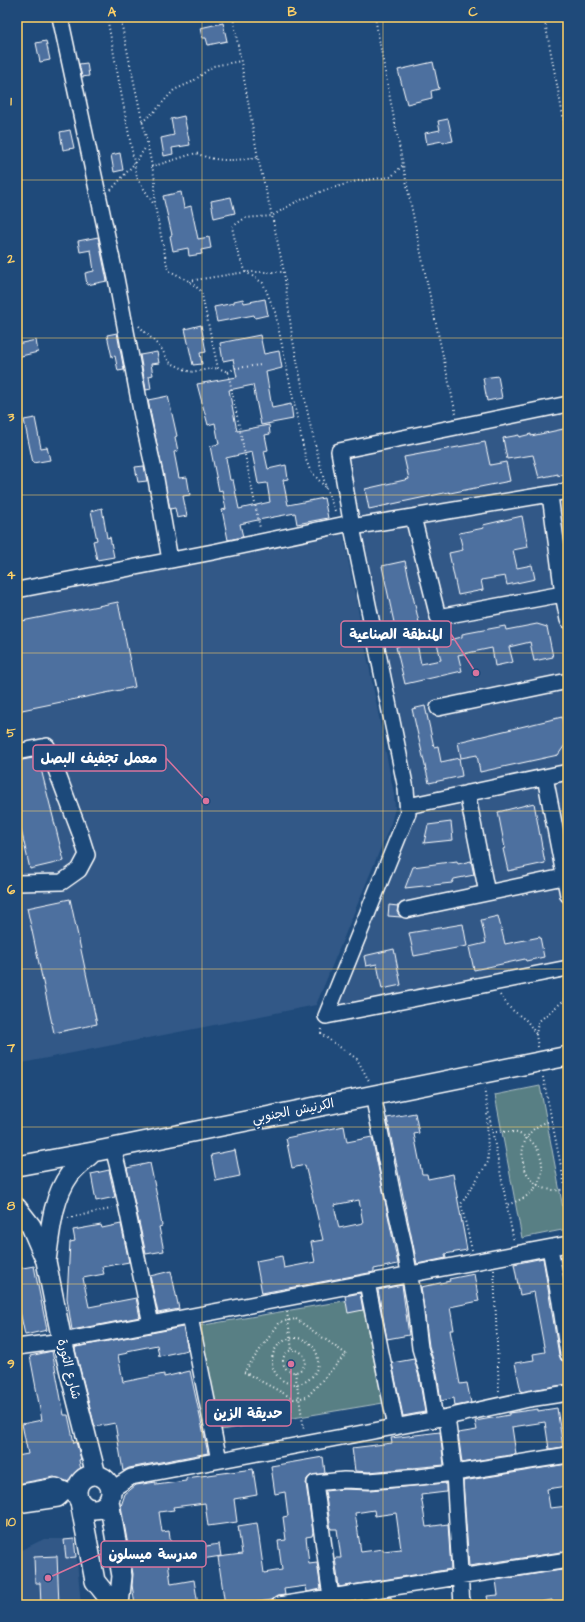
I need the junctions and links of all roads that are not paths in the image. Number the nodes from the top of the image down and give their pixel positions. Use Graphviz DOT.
graph roads {
  1 [pos="60,17"];
  2 [pos="568,404"];
  3 [pos="568,491"];
  4 [pos="550,495"];
  5 [pos="413,517"];
  6 [pos="348,525"];
  7 [pos="170,560"];
  8 [pos="17,590"];
  9 [pos="565,593"];
  10 [pos="568,620"];
  11 [pos="568,681"];
  12 [pos="438,708"];
  13 [pos="17,752"];
  14 [pos="568,772"];
  15 [pos="545,777"];
  16 [pos="467,793"];
  17 [pos="408,806"];
  18 [pos="566,877"];
  19 [pos="17,883"];
  20 [pos="487,893"];
  21 [pos="568,895"];
  22 [pos="406,910"];
  23 [pos="568,968"];
  24 [pos="568,1056"];
  25 [pos="373,1095"];
  26 [pos="113,1148"];
  27 [pos="93,1152"];
  28 [pos="17,1166"];
  29 [pos="17,1208"];
  30 [pos="568,1244"];
  31 [pos="550,1248"];
  32 [pos="46,1261"];
  33 [pos="410,1275"];
  34 [pos="367,1283"];
  35 [pos="190,1317"];
  36 [pos="151,1324"];
  37 [pos="62,1342"];
  38 [pos="17,1347"];
  39 [pos="568,1354"];
  40 [pos="568,1393"];
  41 [pos="441,1418"];
  42 [pos="396,1427"];
  43 [pos="568,1454"];
  44 [pos="219,1460"];
  45 [pos="454,1472"];
  46 [pos="96,1475"];
  47 [pos="17,1493"];
  48 [pos="75,1495"];
  49 [pos="110,1496"];
  50 [pos="17,1505"];
  51 [pos="568,1560"];
  52 [pos="460,1577"];
  53 [pos="331,1597"];
  54 [pos="114,1605"];
  55 [pos="119,1605"];
  56 [pos="279,1605"];
  57 [pos="462,1605"];
  1 -- 7 [label="street"];
  2 -- 6 [label="street"];
  3 -- 4 [label="street"];
  4 -- 5 [label="street"];
  4 -- 9 [label="street"];
  5 -- 6 [label="street"];
  5 -- 9 [label="street"];
  6 -- 7 [label="street"];
  6 -- 17 [label="street"];
  7 -- 8 [label="street"];
  9 -- 10 [label="street"];
  11 -- 12 [label="street"];
  13 -- 19 [label="street"];
  14 -- 15 [label="street"];
  15 -- 16 [label="street"];
  15 -- 18 [label="street"];
  16 -- 17 [label="street"];
  16 -- 20 [label="street"];
  17 -- 23 [label="street"];
  18 -- 20 [label="street"];
  18 -- 21 [label="street"];
  20 -- 22 [label="street"];
  24 -- 25 [label="main road, الكرنيش الجنوبي"];
  25 -- 26 [label="main road, الكرنيش الجنوبي"];
  25 -- 33 [label="street"];
  26 -- 27 [label="main road, الكرنيش الجنوبي"];
  26 -- 36 [label="street"];
  27 -- 28 [label="main road, الكرنيش الجنوبي"];
  27 -- 32 [label="main road, شارع الثورة"];
  29 -- 32 [label="main road, شارع الثورة"];
  30 -- 31 [label="street"];
  31 -- 33 [label="street"];
  31 -- 39 [label="street"];
  32 -- 37 [label="main road, شارع الثورة"];
  33 -- 34 [label="street"];
  33 -- 41 [label="street"];
  34 -- 35 [label="street"];
  34 -- 42 [label="street"];
  35 -- 36 [label="street"];
  35 -- 44 [label="street"];
  36 -- 37 [label="street"];
  37 -- 38 [label="street"];
  37 -- 46 [label="main road, شارع الثورة"];
  40 -- 41 [label="street"];
  41 -- 42 [label="street"];
  41 -- 45 [label="street"];
  42 -- 44 [label="street"];
  43 -- 45 [label="street"];
  44 -- 49 [label="street"];
  45 -- 52 [label="street"];
  45 -- 53 [label="street"];
  46 -- 48 [label="main road"];
  46 -- 49 [label="main road"];
  47 -- 48 [label="street"];
  48 -- 49 [label="main road"];
  48 -- 50 [label="street"];
  48 -- 54 [label="main road"];
  49 -- 55 [label="main road"];
  51 -- 52 [label="street"];
  52 -- 53 [label="street"];
  52 -- 57 [label="street"];
  53 -- 56 [label="street"];
}
